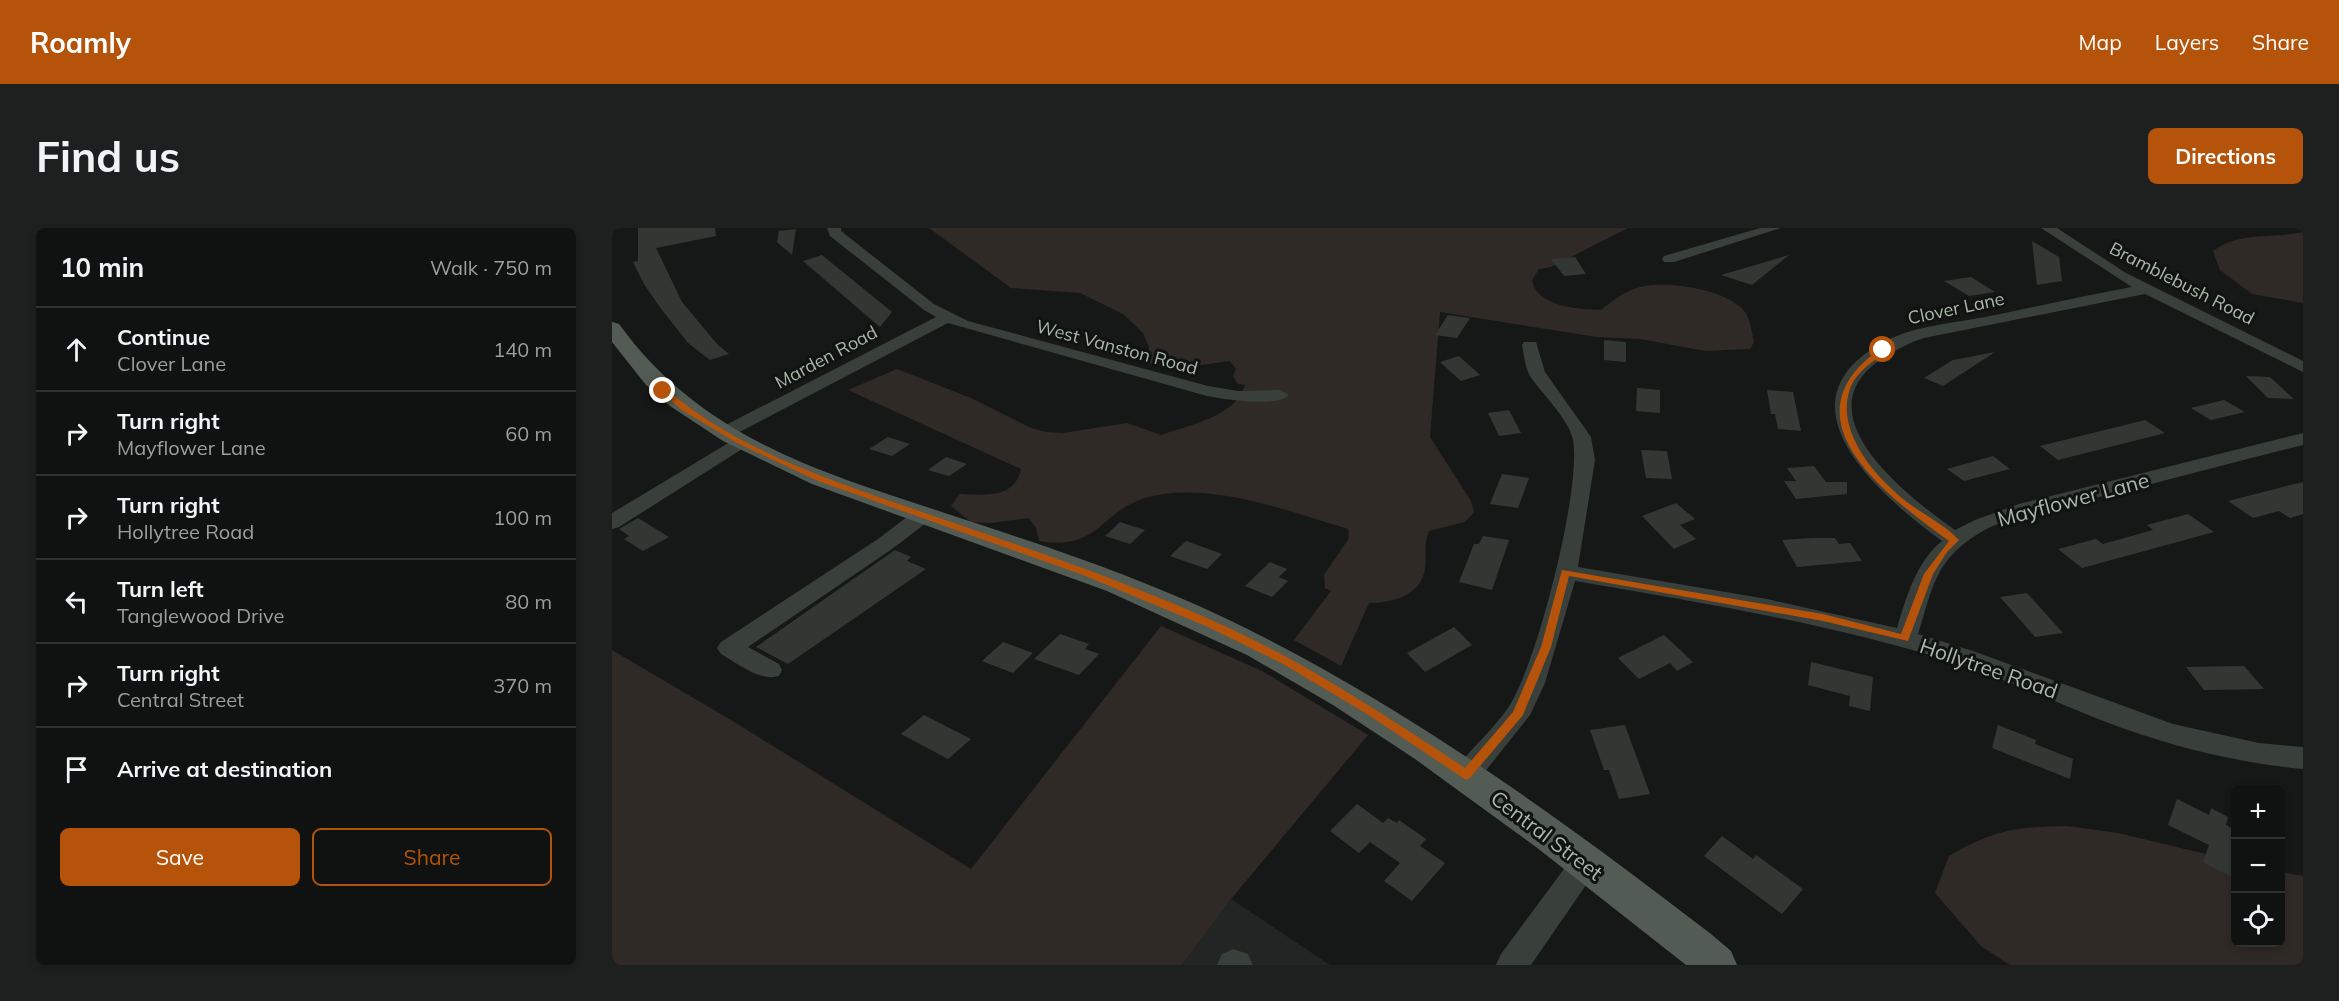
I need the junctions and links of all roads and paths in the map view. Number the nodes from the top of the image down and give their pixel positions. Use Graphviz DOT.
graph roads {
  1 [pos="834,228"];
  2 [pos="1774,228"];
  3 [pos="2048,228"];
  4 [pos="1669,259"];
  5 [pos="2147,289"];
  6 [pos="947,317"];
  7 [pos="612,328"];
  8 [pos="1530,345"];
  9 [pos="2301,365"];
  10 [pos="1280,395"];
  11 [pos="732,437"];
  12 [pos="2303,439"];
  13 [pos="923,515"];
  14 [pos="612,522"];
  15 [pos="1954,540"];
  16 [pos="1565,572"];
  17 [pos="1905,639"];
  18 [pos="770,670"];
  19 [pos="2303,758"];
  20 [pos="1466,775"];
  21 [pos="1585,862"];
  22 [pos="1512,965"];
  23 [pos="1717,965"];
  1 -- 6 [label="street, West Vanston Road"];
  2 -- 4 [label="street"];
  3 -- 5 [label="street, Bramblebush Road"];
  5 -- 9 [label="street, Bramblebush Road"];
  5 -- 15 [label="street, Clover Lane"];
  6 -- 10 [label="street, West Vanston Road"];
  6 -- 11 [label="street, Marden Road"];
  7 -- 11 [label="main road, Central Street"];
  8 -- 16 [label="street"];
  11 -- 13 [label="main road, Central Street"];
  11 -- 14 [label="street, Marden Road"];
  12 -- 15 [label="street, Mayflower Lane"];
  13 -- 18 [label="street"];
  13 -- 20 [label="main road, Central Street"];
  15 -- 17 [label="street, Mayflower Lane"];
  16 -- 17 [label="street, Hollytree Road"];
  16 -- 20 [label="street"];
  17 -- 19 [label="street, Hollytree Road"];
  20 -- 21 [label="main road, Central Street"];
  21 -- 22 [label="street"];
  21 -- 23 [label="main road, Central Street"];
}
